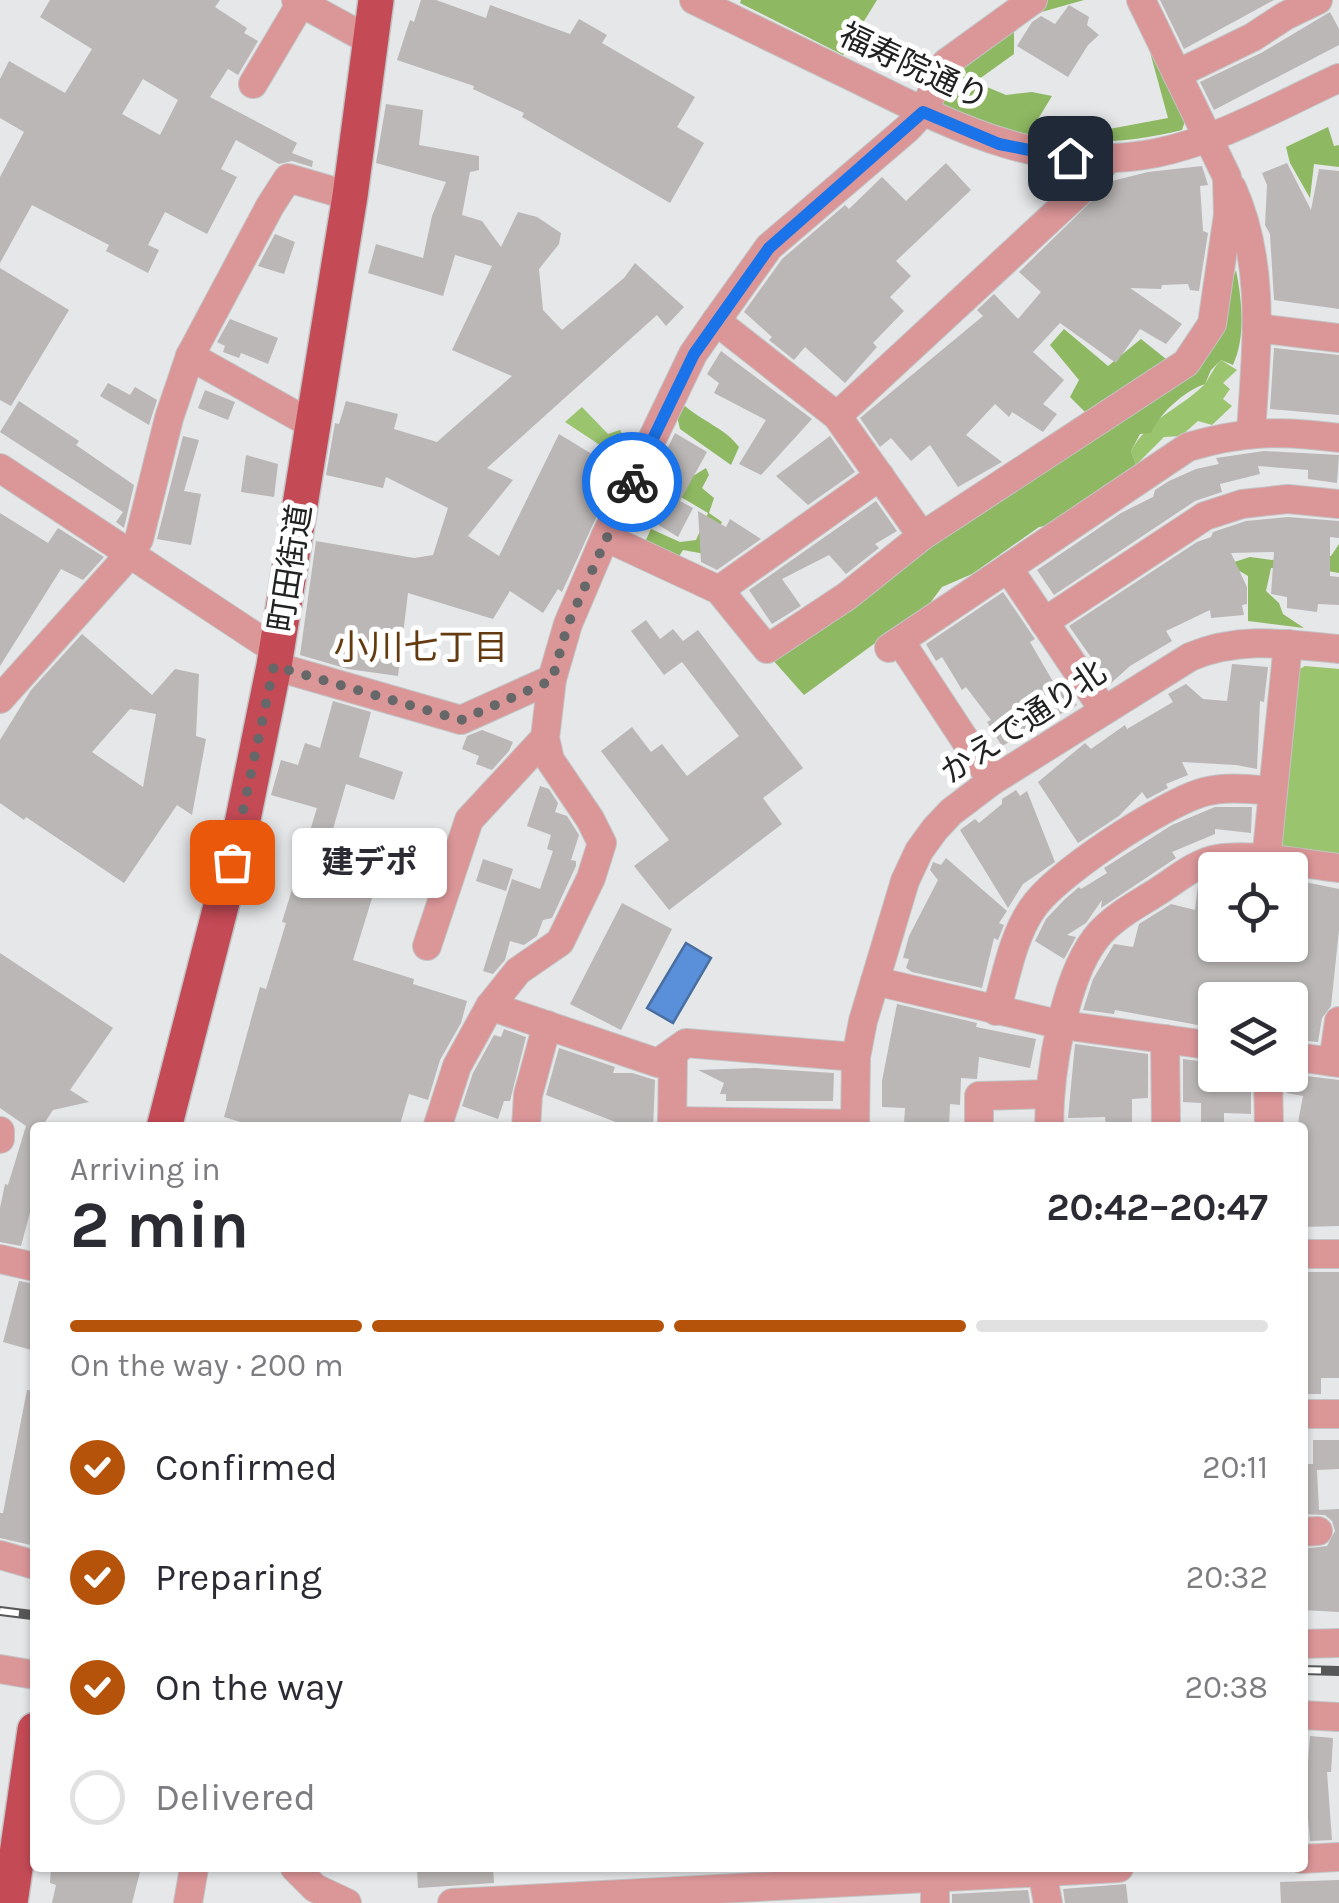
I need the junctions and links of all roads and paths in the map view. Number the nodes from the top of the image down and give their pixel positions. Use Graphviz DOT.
graph roads {
  1 [pos="376,0"];
  2 [pos="694,0"];
  3 [pos="1033,0"];
  4 [pos="1141,0"];
  5 [pos="1318,0"];
  6 [pos="1335,0"];
  7 [pos="299,1"];
  8 [pos="1339,8"];
  9 [pos="368,40"];
  10 [pos="1177,74"];
  11 [pos="1339,78"];
  12 [pos="253,84"];
  13 [pos="923,112"];
  14 [pos="1209,138"];
  15 [pos="1108,159"];
  16 [pos="1227,177"];
  17 [pos="350,196"];
  18 [pos="716,320"];
  19 [pos="1257,328"];
  20 [pos="1339,338"];
  21 [pos="190,356"];
  22 [pos="837,416"];
  23 [pos="314,425"];
  24 [pos="1251,433"];
  25 [pos="1339,438"];
  26 [pos="0,468"];
  27 [pos="880,476"];
  28 [pos="1339,504"];
  29 [pos="922,536"];
  30 [pos="605,537"];
  31 [pos="130,554"];
  32 [pos="1008,568"];
  33 [pos="719,590"];
  34 [pos="1044,622"];
  35 [pos="1288,644"];
  36 [pos="1339,650"];
  37 [pos="276,659"];
  38 [pos="552,680"];
  39 [pos="0,699"];
  40 [pos="1103,709"];
  41 [pos="544,738"];
  42 [pos="992,781"];
  43 [pos="1273,791"];
  44 [pos="1272,852"];
  45 [pos="1198,866"];
  46 [pos="1308,866"];
  47 [pos="1339,868"];
  48 [pos="427,946"];
  49 [pos="875,981"];
  50 [pos="490,1006"];
  51 [pos="996,1011"];
  52 [pos="1339,1021"];
  53 [pos="547,1025"];
  54 [pos="1062,1025"];
  55 [pos="1165,1039"];
  56 [pos="1198,1044"];
  57 [pos="673,1053"];
  58 [pos="856,1057"];
  59 [pos="1308,1058"];
  60 [pos="1336,1062"];
  61 [pos="1268,1092"];
  62 [pos="1049,1094"];
  63 [pos="166,1122"];
  64 [pos="438,1122"];
  65 [pos="526,1122"];
  66 [pos="672,1122"];
  67 [pos="855,1122"];
  68 [pos="979,1122"];
  69 [pos="1049,1122"];
  70 [pos="1166,1122"];
  71 [pos="1269,1122"];
  72 [pos="0,1132"];
  73 [pos="0,1139"];
  74 [pos="1308,1254"];
  75 [pos="1339,1254"];
  76 [pos="0,1259"];
  77 [pos="30,1266"];
  78 [pos="1308,1414"];
  79 [pos="1339,1414"];
  80 [pos="0,1555"];
  81 [pos="30,1563"];
  82 [pos="1339,1643"];
  83 [pos="1308,1644"];
  84 [pos="0,1669"];
  85 [pos="30,1674"];
  86 [pos="1308,1715"];
  87 [pos="1339,1717"];
  88 [pos="30,1765"];
  89 [pos="1339,1857"];
  90 [pos="1308,1859"];
  91 [pos="193,1872"];
  92 [pos="299,1872"];
  93 [pos="1031,1872"];
  94 [pos="1042,1872"];
  95 [pos="794,1876"];
  96 [pos="935,1890"];
  97 [pos="832,1893"];
  98 [pos="10,1903"];
  99 [pos="188,1903"];
  100 [pos="346,1903"];
  101 [pos="452,1903"];
  102 [pos="1048,1903"];
  1 -- 9 [label="main road, 町田街道"];
  2 -- 13 [label="street, 福寿院通り"];
  3 -- 13 [label="street"];
  4 -- 10 [label="street"];
  5 -- 10 [label="street"];
  6 -- 8 [label="street"];
  7 -- 9 [label="street"];
  7 -- 12 [label="street"];
  9 -- 17 [label="main road, 町田街道"];
  10 -- 14 [label="street"];
  11 -- 14 [label="street, 福寿院通り"];
  13 -- 15 [label="street, 福寿院通り"];
  13 -- 18 [label="street"];
  14 -- 15 [label="street, 福寿院通り"];
  14 -- 16 [label="street"];
  15 -- 22 [label="street"];
  16 -- 19 [label="street"];
  16 -- 29 [label="street"];
  17 -- 21 [label="street"];
  17 -- 23 [label="main road, 町田街道"];
  18 -- 22 [label="street"];
  18 -- 30 [label="street"];
  19 -- 20 [label="street"];
  19 -- 24 [label="street"];
  21 -- 23 [label="street"];
  21 -- 31 [label="street"];
  22 -- 27 [label="street"];
  23 -- 37 [label="main road, 町田街道"];
  24 -- 25 [label="street"];
  24 -- 32 [label="street"];
  26 -- 31 [label="street"];
  27 -- 29 [label="street"];
  27 -- 33 [label="street"];
  28 -- 34 [label="street"];
  29 -- 33 [label="street"];
  30 -- 33 [label="street"];
  30 -- 38 [label="street"];
  31 -- 37 [label="street"];
  31 -- 39 [label="street"];
  32 -- 34 [label="street"];
  32 -- 42 [label="street"];
  34 -- 40 [label="street"];
  35 -- 36 [label="street, かえで通り北"];
  35 -- 40 [label="street, かえで通り北"];
  35 -- 43 [label="street"];
  37 -- 38 [label="street"];
  37 -- 63 [label="main road, 町田街道"];
  38 -- 41 [label="street"];
  40 -- 42 [label="street, かえで通り北"];
  41 -- 48 [label="street"];
  41 -- 50 [label="street"];
  42 -- 49 [label="street, かえで通り北"];
  43 -- 44 [label="street"];
  43 -- 51 [label="street"];
  45 -- 54 [label="street"];
  46 -- 47 [label="street"];
  49 -- 51 [label="street"];
  49 -- 58 [label="street, かえで通り北"];
  50 -- 53 [label="street"];
  50 -- 64 [label="street"];
  51 -- 54 [label="street"];
  52 -- 60 [label="street"];
  53 -- 57 [label="street"];
  53 -- 65 [label="street"];
  54 -- 55 [label="street"];
  54 -- 62 [label="street"];
  55 -- 56 [label="street"];
  55 -- 70 [label="street"];
  57 -- 58 [label="street"];
  57 -- 66 [label="street"];
  58 -- 67 [label="street, かえで通り北"];
  59 -- 60 [label="street"];
  61 -- 71 [label="street"];
  62 -- 68 [label="street"];
  62 -- 69 [label="street"];
  72 -- 73 [label="street"];
  74 -- 75 [label="street"];
  76 -- 77 [label="street"];
  78 -- 79 [label="street"];
  80 -- 81 [label="street"];
  82 -- 83 [label="street"];
  84 -- 85 [label="street"];
  86 -- 87 [label="street"];
  88 -- 98 [label="main road"];
  89 -- 90 [label="street"];
  91 -- 99 [label="street"];
  92 -- 100 [label="street"];
  93 -- 96 [label="street"];
  94 -- 102 [label="street"];
  95 -- 97 [label="street"];
  95 -- 101 [label="street"];
  96 -- 97 [label="street"];
}
